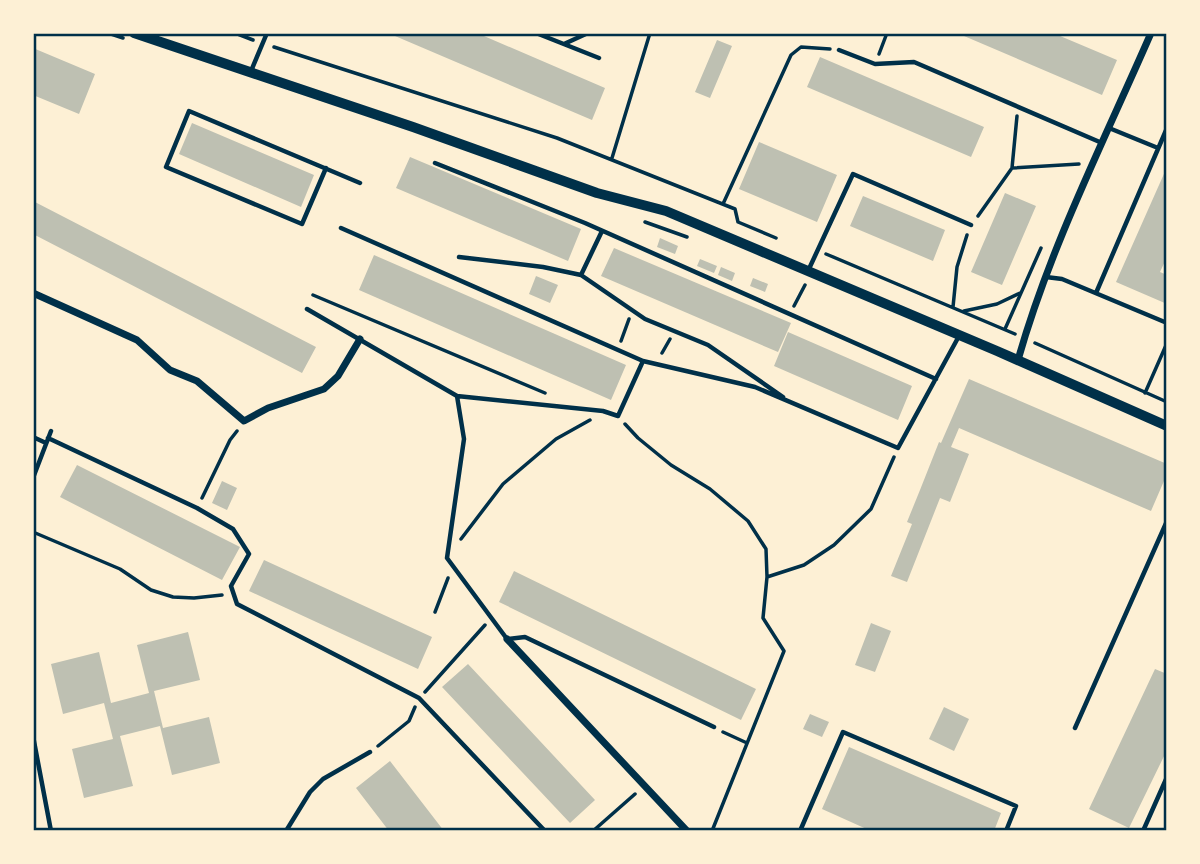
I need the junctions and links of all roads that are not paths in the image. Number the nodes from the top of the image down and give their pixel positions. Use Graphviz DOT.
graph roads {
  1 [pos="267,33"];
  2 [pos="536,33"];
  3 [pos="587,33"];
  4 [pos="1151,33"];
  5 [pos="134,38"];
  6 [pos="563,44"];
  7 [pos="839,50"];
  8 [pos="599,58"];
  9 [pos="251,73"];
  10 [pos="1109,128"];
  11 [pos="1167,128"];
  12 [pos="1103,143"];
  13 [pos="1158,149"];
  14 [pos="435,163"];
  15 [pos="326,168"];
  16 [pos="360,183"];
  17 [pos="971,225"];
  18 [pos="341,228"];
  19 [pos="602,231"];
  20 [pos="459,257"];
  21 [pos="808,272"];
  22 [pos="581,275"];
  23 [pos="1046,277"];
  24 [pos="33,293"];
  25 [pos="1096,293"];
  26 [pos="307,309"];
  27 [pos="1167,323"];
  28 [pos="959,336"];
  29 [pos="360,340"];
  30 [pos="1018,360"];
  31 [pos="643,361"];
  32 [pos="936,379"];
  33 [pos="457,396"];
  34 [pos="792,403"];
  35 [pos="1167,426"];
  36 [pos="51,430"];
  37 [pos="33,437"];
  38 [pos="47,440"];
  39 [pos="33,478"];
  40 [pos="1167,521"];
  41 [pos="507,639"];
  42 [pos="714,727"];
  43 [pos="1075,728"];
  44 [pos="33,736"];
  45 [pos="370,752"];
  46 [pos="1167,777"];
  47 [pos="51,831"];
  48 [pos="286,831"];
  49 [pos="545,831"];
  50 [pos="687,831"];
  51 [pos="800,831"];
  52 [pos="1006,831"];
  53 [pos="1143,831"];
  1 -- 9 [label="lane"];
  2 -- 6 [label="lane"];
  3 -- 6 [label="lane"];
  4 -- 10 [label="street"];
  5 -- 9 [label="street"];
  6 -- 8 [label="lane"];
  7 -- 12 [label="lane"];
  9 -- 21 [label="street"];
  10 -- 12 [label="street"];
  10 -- 13 [label="lane"];
  11 -- 13 [label="lane"];
  12 -- 23 [label="street"];
  13 -- 25 [label="lane"];
  14 -- 19 [label="lane"];
  15 -- 15 [label="lane"];
  15 -- 16 [label="lane"];
  17 -- 21 [label="lane"];
  18 -- 31 [label="lane"];
  19 -- 22 [label="lane"];
  19 -- 32 [label="lane"];
  20 -- 22 [label="lane"];
  21 -- 28 [label="street"];
  22 -- 34 [label="lane"];
  23 -- 25 [label="lane"];
  23 -- 30 [label="street"];
  24 -- 29 [label="street"];
  25 -- 27 [label="lane"];
  26 -- 29 [label="lane"];
  28 -- 30 [label="street"];
  28 -- 32 [label="lane"];
  29 -- 33 [label="lane"];
  30 -- 35 [label="street"];
  31 -- 33 [label="lane"];
  31 -- 34 [label="lane"];
  32 -- 34 [label="lane"];
  33 -- 41 [label="lane"];
  36 -- 38 [label="lane"];
  37 -- 38 [label="lane"];
  38 -- 39 [label="lane"];
  38 -- 49 [label="lane"];
  40 -- 43 [label="lane"];
  41 -- 42 [label="lane"];
  41 -- 50 [label="street"];
  44 -- 47 [label="lane"];
  45 -- 48 [label="lane"];
  46 -- 53 [label="lane"];
  51 -- 52 [label="lane"];
}
